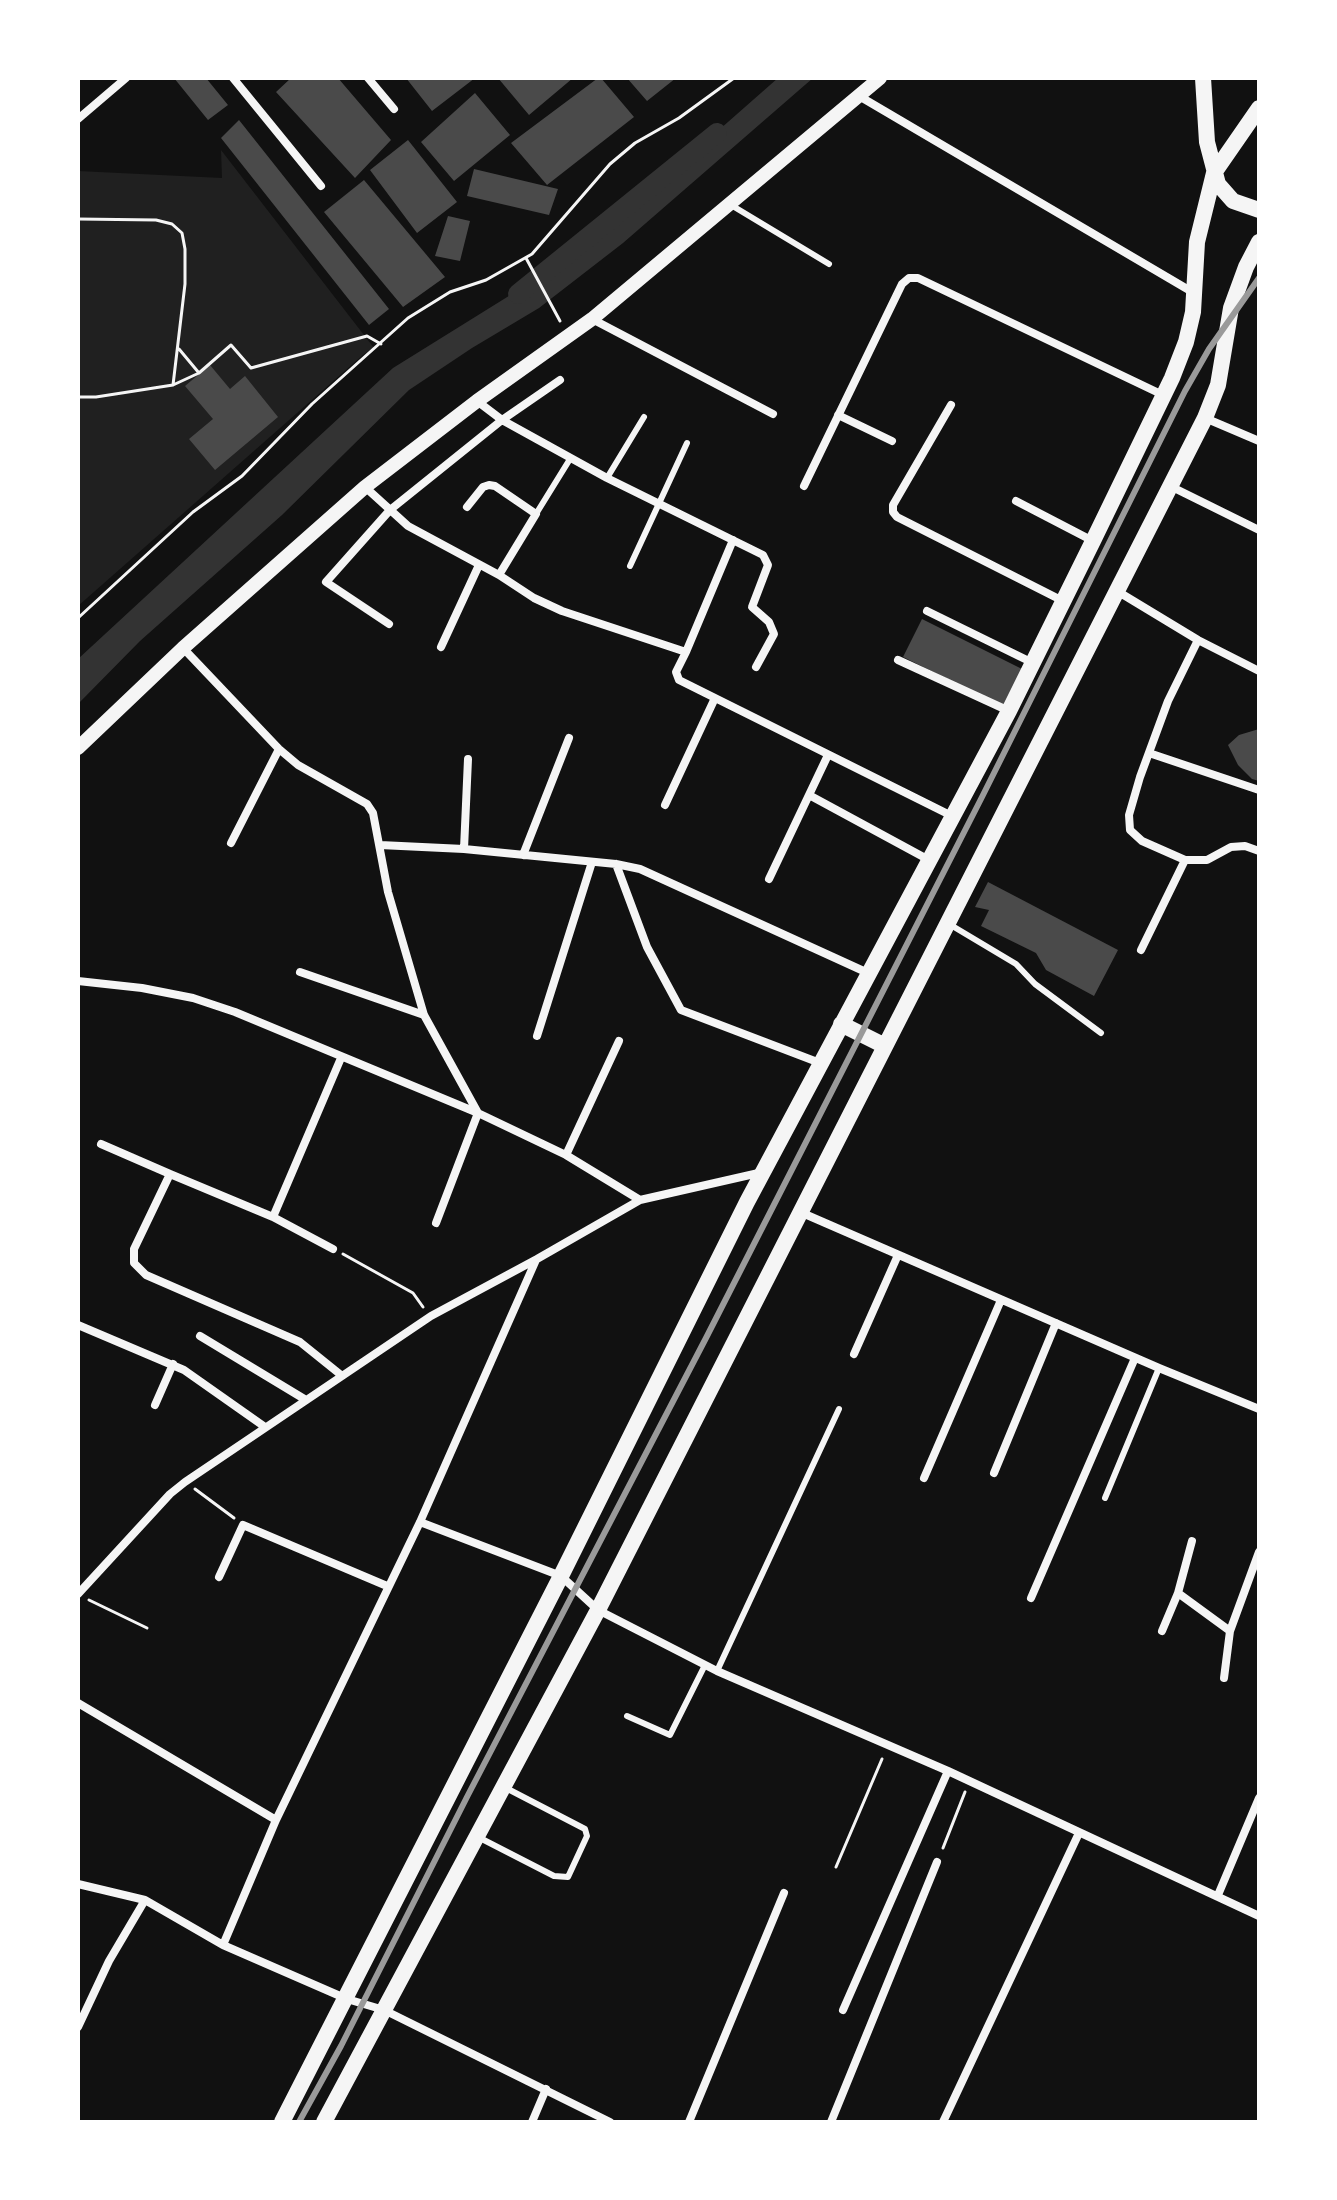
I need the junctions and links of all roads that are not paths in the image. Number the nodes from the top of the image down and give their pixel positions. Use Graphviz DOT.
graph roads {
  1 [pos="126,78"];
  2 [pos="233,78"];
  3 [pos="368,78"];
  4 [pos="880,78"];
  5 [pos="1203,78"];
  6 [pos="859,96"];
  7 [pos="1259,108"];
  8 [pos="394,109"];
  9 [pos="78,119"];
  10 [pos="1214,173"];
  11 [pos="321,186"];
  12 [pos="731,205"];
  13 [pos="1259,210"];
  14 [pos="1259,242"];
  15 [pos="829,264"];
  16 [pos="1194,293"];
  17 [pos="592,319"];
  18 [pos="560,380"];
  19 [pos="1163,395"];
  20 [pos="477,401"];
  21 [pos="951,405"];
  22 [pos="773,414"];
  23 [pos="838,415"];
  24 [pos="644,417"];
  25 [pos="1205,418"];
  26 [pos="502,420"];
  27 [pos="892,441"];
  28 [pos="1259,441"];
  29 [pos="687,443"];
  30 [pos="570,459"];
  31 [pos="607,478"];
  32 [pos="804,486"];
  33 [pos="1170,486"];
  34 [pos="365,487"];
  35 [pos="1016,501"];
  36 [pos="660,505"];
  37 [pos="467,507"];
  38 [pos="390,510"];
  39 [pos="536,514"];
  40 [pos="1259,530"];
  41 [pos="733,540"];
  42 [pos="1093,541"];
  43 [pos="479,565"];
  44 [pos="630,566"];
  45 [pos="499,575"];
  46 [pos="1117,591"];
  47 [pos="1064,601"];
  48 [pos="927,611"];
  49 [pos="389,624"];
  50 [pos="1198,640"];
  51 [pos="441,647"];
  52 [pos="183,648"];
  53 [pos="686,652"];
  54 [pos="898,660"];
  55 [pos="1033,663"];
  56 [pos="756,667"];
  57 [pos="1259,671"];
  58 [pos="719,700"];
  59 [pos="1009,711"];
  60 [pos="569,738"];
  61 [pos="78,748"];
  62 [pos="279,749"];
  63 [pos="1149,753"];
  64 [pos="828,755"];
  65 [pos="468,759"];
  66 [pos="1259,790"];
  67 [pos="809,795"];
  68 [pos="665,805"];
  69 [pos="952,816"];
  70 [pos="231,843"];
  71 [pos="380,845"];
  72 [pos="464,849"];
  73 [pos="1259,851"];
  74 [pos="523,855"];
  75 [pos="930,860"];
  76 [pos="1185,860"];
  77 [pos="592,862"];
  78 [pos="616,864"];
  79 [pos="769,879"];
  80 [pos="947,923"];
  81 [pos="1141,950"];
  82 [pos="300,972"];
  83 [pos="868,973"];
  84 [pos="78,981"];
  85 [pos="424,1015"];
  86 [pos="841,1024"];
  87 [pos="1101,1033"];
  88 [pos="537,1036"];
  89 [pos="619,1041"];
  90 [pos="885,1046"];
  91 [pos="341,1058"];
  92 [pos="821,1064"];
  93 [pos="478,1113"];
  94 [pos="101,1144"];
  95 [pos="566,1155"];
  96 [pos="763,1172"];
  97 [pos="170,1174"];
  98 [pos="640,1200"];
  99 [pos="800,1212"];
  100 [pos="273,1217"];
  101 [pos="436,1223"];
  102 [pos="333,1249"];
  103 [pos="898,1255"];
  104 [pos="537,1259"];
  105 [pos="1001,1300"];
  106 [pos="1056,1323"];
  107 [pos="78,1325"];
  108 [pos="200,1336"];
  109 [pos="854,1354"];
  110 [pos="1135,1358"];
  111 [pos="173,1364"];
  112 [pos="1159,1368"];
  113 [pos="341,1375"];
  114 [pos="306,1400"];
  115 [pos="155,1405"];
  116 [pos="839,1409"];
  117 [pos="1259,1409"];
  118 [pos="265,1427"];
  119 [pos="994,1473"];
  120 [pos="924,1478"];
  121 [pos="1105,1498"];
  122 [pos="420,1522"];
  123 [pos="1192,1541"];
  124 [pos="1259,1552"];
  125 [pos="561,1576"];
  126 [pos="219,1577"];
  127 [pos="387,1586"];
  128 [pos="1178,1593"];
  129 [pos="78,1594"];
  130 [pos="1031,1598"];
  131 [pos="598,1610"];
  132 [pos="1162,1631"];
  133 [pos="1230,1631"];
  134 [pos="705,1665"];
  135 [pos="717,1671"];
  136 [pos="1224,1678"];
  137 [pos="78,1703"];
  138 [pos="627,1716"];
  139 [pos="948,1771"];
  140 [pos="504,1787"];
  141 [pos="1259,1798"];
  142 [pos="276,1820"];
  143 [pos="1079,1833"];
  144 [pos="478,1837"];
  145 [pos="937,1862"];
  146 [pos="78,1884"];
  147 [pos="784,1893"];
  148 [pos="1218,1895"];
  149 [pos="145,1900"];
  150 [pos="1257,1913"];
  151 [pos="223,1945"];
  152 [pos="347,1999"];
  153 [pos="384,2010"];
  154 [pos="843,2010"];
  155 [pos="78,2027"];
  156 [pos="546,2089"];
  157 [pos="282,2122"];
  158 [pos="324,2122"];
  159 [pos="532,2122"];
  160 [pos="610,2122"];
  161 [pos="689,2122"];
  162 [pos="831,2122"];
  163 [pos="943,2122"];
  1 -- 9 [label="street"];
  2 -- 11 [label="street"];
  3 -- 8 [label="street"];
  4 -- 6 [label="street"];
  5 -- 10 [label="main road"];
  6 -- 12 [label="street"];
  6 -- 16 [label="street"];
  7 -- 10 [label="main road"];
  10 -- 13 [label="main road"];
  10 -- 16 [label="main road"];
  12 -- 15 [label="lane"];
  12 -- 17 [label="street"];
  14 -- 25 [label="main road"];
  16 -- 19 [label="main road"];
  17 -- 20 [label="street"];
  17 -- 22 [label="street"];
  18 -- 26 [label="street"];
  19 -- 23 [label="street"];
  19 -- 42 [label="main road"];
  20 -- 26 [label="street"];
  20 -- 34 [label="street"];
  21 -- 47 [label="street"];
  23 -- 27 [label="street"];
  23 -- 32 [label="street"];
  24 -- 31 [label="lane"];
  25 -- 28 [label="street"];
  25 -- 33 [label="main road"];
  26 -- 30 [label="street"];
  26 -- 38 [label="street"];
  29 -- 36 [label="lane"];
  30 -- 31 [label="street"];
  30 -- 39 [label="lane"];
  31 -- 36 [label="street"];
  33 -- 40 [label="street"];
  33 -- 46 [label="main road"];
  34 -- 38 [label="street"];
  34 -- 52 [label="street"];
  35 -- 42 [label="street"];
  36 -- 41 [label="street"];
  36 -- 44 [label="lane"];
  37 -- 39 [label="street"];
  38 -- 43 [label="street"];
  38 -- 49 [label="street"];
  39 -- 45 [label="street"];
  41 -- 53 [label="street"];
  41 -- 56 [label="street"];
  42 -- 47 [label="main road"];
  43 -- 45 [label="street"];
  43 -- 51 [label="street"];
  45 -- 53 [label="street"];
  46 -- 50 [label="street"];
  46 -- 80 [label="main road"];
  47 -- 55 [label="main road"];
  48 -- 55 [label="street"];
  50 -- 57 [label="street"];
  50 -- 63 [label="street"];
  52 -- 61 [label="street"];
  52 -- 62 [label="street"];
  53 -- 58 [label="street"];
  54 -- 59 [label="street"];
  55 -- 59 [label="main road"];
  58 -- 64 [label="street"];
  58 -- 68 [label="street"];
  59 -- 69 [label="main road"];
  60 -- 74 [label="street"];
  62 -- 70 [label="street"];
  62 -- 71 [label="street"];
  63 -- 66 [label="street"];
  63 -- 76 [label="street"];
  64 -- 67 [label="street"];
  64 -- 69 [label="street"];
  65 -- 72 [label="street"];
  67 -- 75 [label="street"];
  67 -- 79 [label="street"];
  69 -- 75 [label="main road"];
  71 -- 72 [label="street"];
  71 -- 85 [label="street"];
  72 -- 74 [label="street"];
  73 -- 76 [label="street"];
  74 -- 77 [label="street"];
  75 -- 83 [label="main road"];
  76 -- 81 [label="street"];
  77 -- 78 [label="street"];
  77 -- 88 [label="street"];
  78 -- 83 [label="street"];
  78 -- 92 [label="street"];
  80 -- 87 [label="lane"];
  80 -- 90 [label="main road"];
  82 -- 85 [label="street"];
  83 -- 86 [label="main road"];
  84 -- 91 [label="street"];
  85 -- 93 [label="street"];
  86 -- 90 [label="main road"];
  86 -- 92 [label="main road"];
  89 -- 95 [label="street"];
  90 -- 99 [label="main road"];
  91 -- 93 [label="street"];
  91 -- 100 [label="street"];
  92 -- 96 [label="main road"];
  93 -- 95 [label="street"];
  93 -- 101 [label="street"];
  94 -- 97 [label="street"];
  95 -- 98 [label="street"];
  96 -- 98 [label="street"];
  96 -- 125 [label="main road"];
  97 -- 100 [label="street"];
  97 -- 113 [label="street"];
  98 -- 104 [label="street"];
  99 -- 103 [label="street"];
  99 -- 131 [label="main road"];
  100 -- 102 [label="street"];
  103 -- 105 [label="street"];
  103 -- 109 [label="street"];
  104 -- 113 [label="street"];
  104 -- 122 [label="street"];
  105 -- 106 [label="street"];
  105 -- 120 [label="street"];
  106 -- 110 [label="street"];
  106 -- 119 [label="street"];
  107 -- 111 [label="street"];
  108 -- 114 [label="street"];
  110 -- 112 [label="street"];
  110 -- 130 [label="street"];
  111 -- 115 [label="street"];
  111 -- 118 [label="street"];
  112 -- 117 [label="street"];
  112 -- 121 [label="lane"];
  113 -- 114 [label="street"];
  114 -- 118 [label="street"];
  116 -- 135 [label="lane"];
  118 -- 129 [label="street"];
  122 -- 125 [label="street"];
  122 -- 127 [label="street"];
  123 -- 128 [label="street"];
  124 -- 133 [label="street"];
  125 -- 131 [label="street"];
  125 -- 152 [label="main road"];
  126 -- 127 [label="street"];
  127 -- 142 [label="street"];
  128 -- 132 [label="street"];
  128 -- 133 [label="street"];
  131 -- 134 [label="street"];
  131 -- 140 [label="main road"];
  133 -- 136 [label="street"];
  134 -- 135 [label="street"];
  134 -- 138 [label="lane"];
  135 -- 139 [label="street"];
  137 -- 142 [label="street"];
  139 -- 143 [label="street"];
  139 -- 154 [label="street"];
  140 -- 144 [label="main road"];
  140 -- 144 [label="lane"];
  141 -- 148 [label="street"];
  142 -- 151 [label="street"];
  143 -- 148 [label="street"];
  143 -- 163 [label="street"];
  144 -- 153 [label="main road"];
  145 -- 162 [label="street"];
  146 -- 149 [label="street"];
  147 -- 161 [label="street"];
  148 -- 150 [label="street"];
  149 -- 151 [label="street"];
  149 -- 155 [label="street"];
  151 -- 152 [label="street"];
  152 -- 153 [label="street"];
  152 -- 157 [label="main road"];
  153 -- 156 [label="street"];
  153 -- 158 [label="main road"];
  156 -- 159 [label="street"];
  156 -- 160 [label="street"];
}
